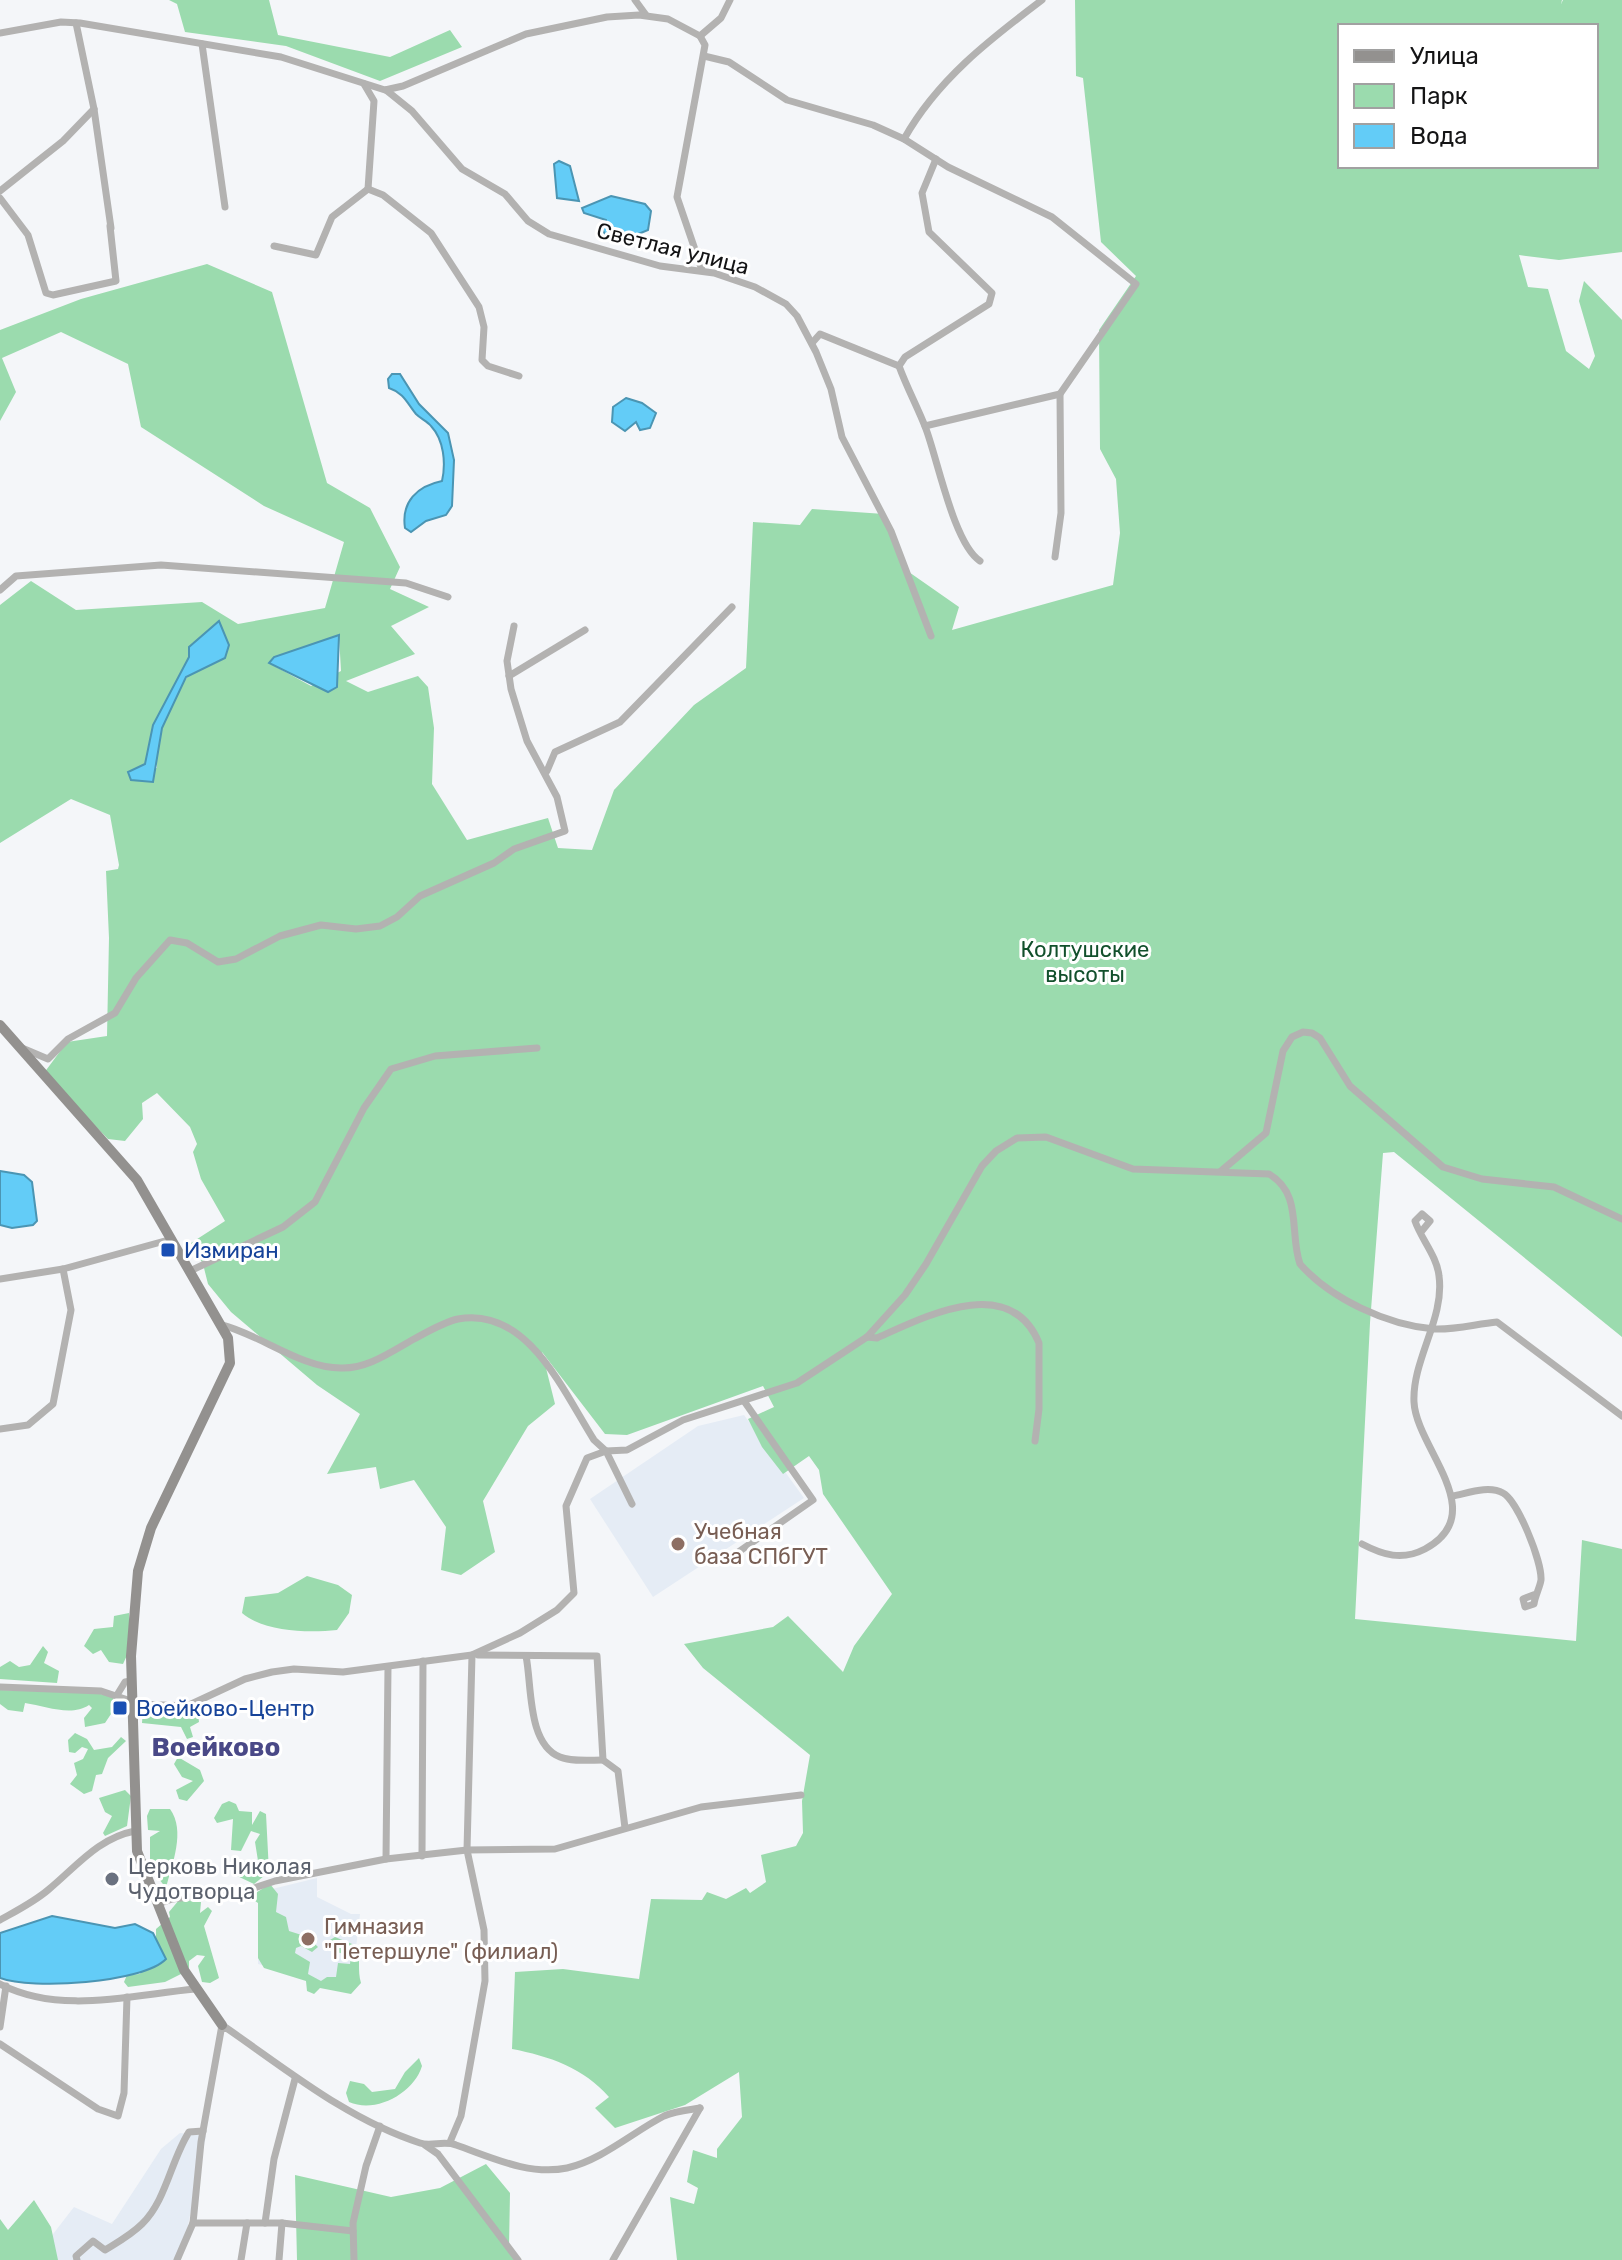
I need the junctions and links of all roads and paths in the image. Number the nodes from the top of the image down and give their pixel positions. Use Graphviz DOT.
graph roads {
  1 [pos="635,0"];
  2 [pos="730,0"];
  3 [pos="1042,0"];
  4 [pos="646,15"];
  5 [pos="76,23"];
  6 [pos="0,33"];
  7 [pos="700,36"];
  8 [pos="202,44"];
  9 [pos="704,56"];
  10 [pos="364,84"];
  11 [pos="385,90"];
  12 [pos="374,101"];
  13 [pos="94,109"];
  14 [pos="904,139"];
  15 [pos="936,159"];
  16 [pos="368,189"];
  17 [pos="0,191"];
  18 [pos="0,198"];
  19 [pos="225,207"];
  20 [pos="274,246"];
  21 [pos="702,270"];
  22 [pos="812,343"];
  23 [pos="899,366"];
  24 [pos="519,376"];
  25 [pos="1060,394"];
  26 [pos="925,426"];
  27 [pos="1055,557"];
  28 [pos="980,561"];
  29 [pos="0,590"];
  30 [pos="448,597"];
  31 [pos="732,607"];
  32 [pos="514,626"];
  33 [pos="585,630"];
  34 [pos="931,636"];
  35 [pos="509,676"];
  36 [pos="547,774"];
  37 [pos="0,1025"];
  38 [pos="17,1047"];
  39 [pos="537,1048"];
  40 [pos="1221,1171"];
  41 [pos="1622,1219"];
  42 [pos="1421,1232"];
  43 [pos="172,1239"];
  44 [pos="63,1269"];
  45 [pos="190,1271"];
  46 [pos="0,1279"];
  47 [pos="222,1325"];
  48 [pos="1430,1329"];
  49 [pos="867,1337"];
  50 [pos="744,1401"];
  51 [pos="1622,1416"];
  52 [pos="0,1429"];
  53 [pos="1035,1441"];
  54 [pos="606,1451"];
  55 [pos="1453,1496"];
  56 [pos="632,1504"];
  57 [pos="1362,1544"];
  58 [pos="724,1562"];
  59 [pos="1536,1594"];
  60 [pos="472,1655"];
  61 [pos="526,1656"];
  62 [pos="423,1661"];
  63 [pos="388,1667"];
  64 [pos="131,1681"];
  65 [pos="0,1687"];
  66 [pos="117,1695"];
  67 [pos="133,1703"];
  68 [pos="603,1760"];
  69 [pos="801,1795"];
  70 [pos="625,1828"];
  71 [pos="135,1831"];
  72 [pos="467,1850"];
  73 [pos="422,1856"];
  74 [pos="386,1859"];
  75 [pos="158,1904"];
  76 [pos="0,1920"];
  77 [pos="3,1985"];
  78 [pos="195,1989"];
  79 [pos="127,1997"];
  80 [pos="222,2025"];
  81 [pos="0,2027"];
  82 [pos="0,2044"];
  83 [pos="295,2079"];
  84 [pos="380,2126"];
  85 [pos="203,2131"];
  86 [pos="450,2142"];
  87 [pos="425,2145"];
  88 [pos="193,2223"];
  89 [pos="247,2223"];
  90 [pos="265,2223"];
  91 [pos="282,2223"];
  92 [pos="353,2231"];
  93 [pos="77,2260"];
  94 [pos="177,2260"];
  95 [pos="241,2260"];
  96 [pos="279,2260"];
  97 [pos="354,2260"];
  98 [pos="518,2260"];
  99 [pos="613,2260"];
  1 -- 4 [label="street"];
  2 -- 7 [label="street"];
  3 -- 14 [label="street"];
  4 -- 7 [label="street"];
  4 -- 11 [label="street"];
  5 -- 6 [label="street"];
  5 -- 8 [label="street"];
  5 -- 13 [label="street"];
  7 -- 9 [label="street"];
  8 -- 10 [label="street"];
  8 -- 19 [label="street"];
  9 -- 14 [label="street"];
  9 -- 21 [label="street"];
  10 -- 11 [label="street"];
  10 -- 12 [label="street"];
  11 -- 12 [label="street"];
  11 -- 21 [label="street, Светлая улица"];
  12 -- 16 [label="street"];
  13 -- 17 [label="street"];
  13 -- 18 [label="street"];
  14 -- 15 [label="street"];
  15 -- 23 [label="street"];
  15 -- 25 [label="street"];
  16 -- 20 [label="street"];
  16 -- 24 [label="street"];
  21 -- 22 [label="street, Светлая улица"];
  22 -- 23 [label="street"];
  22 -- 34 [label="street, Светлая улица"];
  23 -- 26 [label="street"];
  25 -- 26 [label="street"];
  25 -- 27 [label="street"];
  26 -- 28 [label="street"];
  29 -- 30 [label="street"];
  31 -- 36 [label="street"];
  32 -- 35 [label="street"];
  33 -- 35 [label="street"];
  35 -- 36 [label="street"];
  36 -- 38 [label="street"];
  37 -- 38 [label="street"];
  38 -- 43 [label="street"];
  39 -- 45 [label="street"];
  40 -- 41 [label="street"];
  40 -- 48 [label="street"];
  40 -- 49 [label="street"];
  42 -- 48 [label="street"];
  43 -- 44 [label="street"];
  43 -- 45 [label="street"];
  44 -- 46 [label="street"];
  44 -- 52 [label="street"];
  45 -- 47 [label="street"];
  47 -- 54 [label="street"];
  47 -- 64 [label="street"];
  48 -- 51 [label="street"];
  48 -- 55 [label="street"];
  49 -- 50 [label="street"];
  49 -- 53 [label="street"];
  50 -- 54 [label="street"];
  50 -- 58 [label="street"];
  54 -- 56 [label="street"];
  54 -- 60 [label="street"];
  55 -- 57 [label="street"];
  55 -- 59 [label="street"];
  60 -- 61 [label="street"];
  60 -- 62 [label="street"];
  60 -- 72 [label="street"];
  61 -- 68 [label="street"];
  61 -- 68 [label="street"];
  62 -- 63 [label="street"];
  62 -- 73 [label="street"];
  63 -- 67 [label="street"];
  63 -- 74 [label="street"];
  64 -- 66 [label="street"];
  64 -- 67 [label="street"];
  65 -- 66 [label="street"];
  66 -- 67 [label="street"];
  67 -- 71 [label="street"];
  68 -- 70 [label="street"];
  69 -- 70 [label="street"];
  70 -- 72 [label="street"];
  71 -- 75 [label="street"];
  71 -- 76 [label="street"];
  72 -- 73 [label="street"];
  72 -- 86 [label="street"];
  73 -- 74 [label="street"];
  74 -- 75 [label="street"];
  75 -- 78 [label="street"];
  77 -- 79 [label="street"];
  77 -- 81 [label="street"];
  78 -- 79 [label="street"];
  78 -- 80 [label="street"];
  79 -- 82 [label="street"];
  80 -- 83 [label="street"];
  80 -- 85 [label="street"];
  83 -- 84 [label="street"];
  83 -- 90 [label="street"];
  84 -- 87 [label="street"];
  84 -- 92 [label="street"];
  85 -- 88 [label="street"];
  85 -- 93 [label="street"];
  86 -- 87 [label="street"];
  86 -- 99 [label="street"];
  87 -- 98 [label="street"];
  88 -- 89 [label="street"];
  88 -- 94 [label="street"];
  89 -- 90 [label="street"];
  89 -- 95 [label="street"];
  90 -- 91 [label="street"];
  91 -- 92 [label="street"];
  91 -- 96 [label="street"];
  92 -- 97 [label="street"];
}
